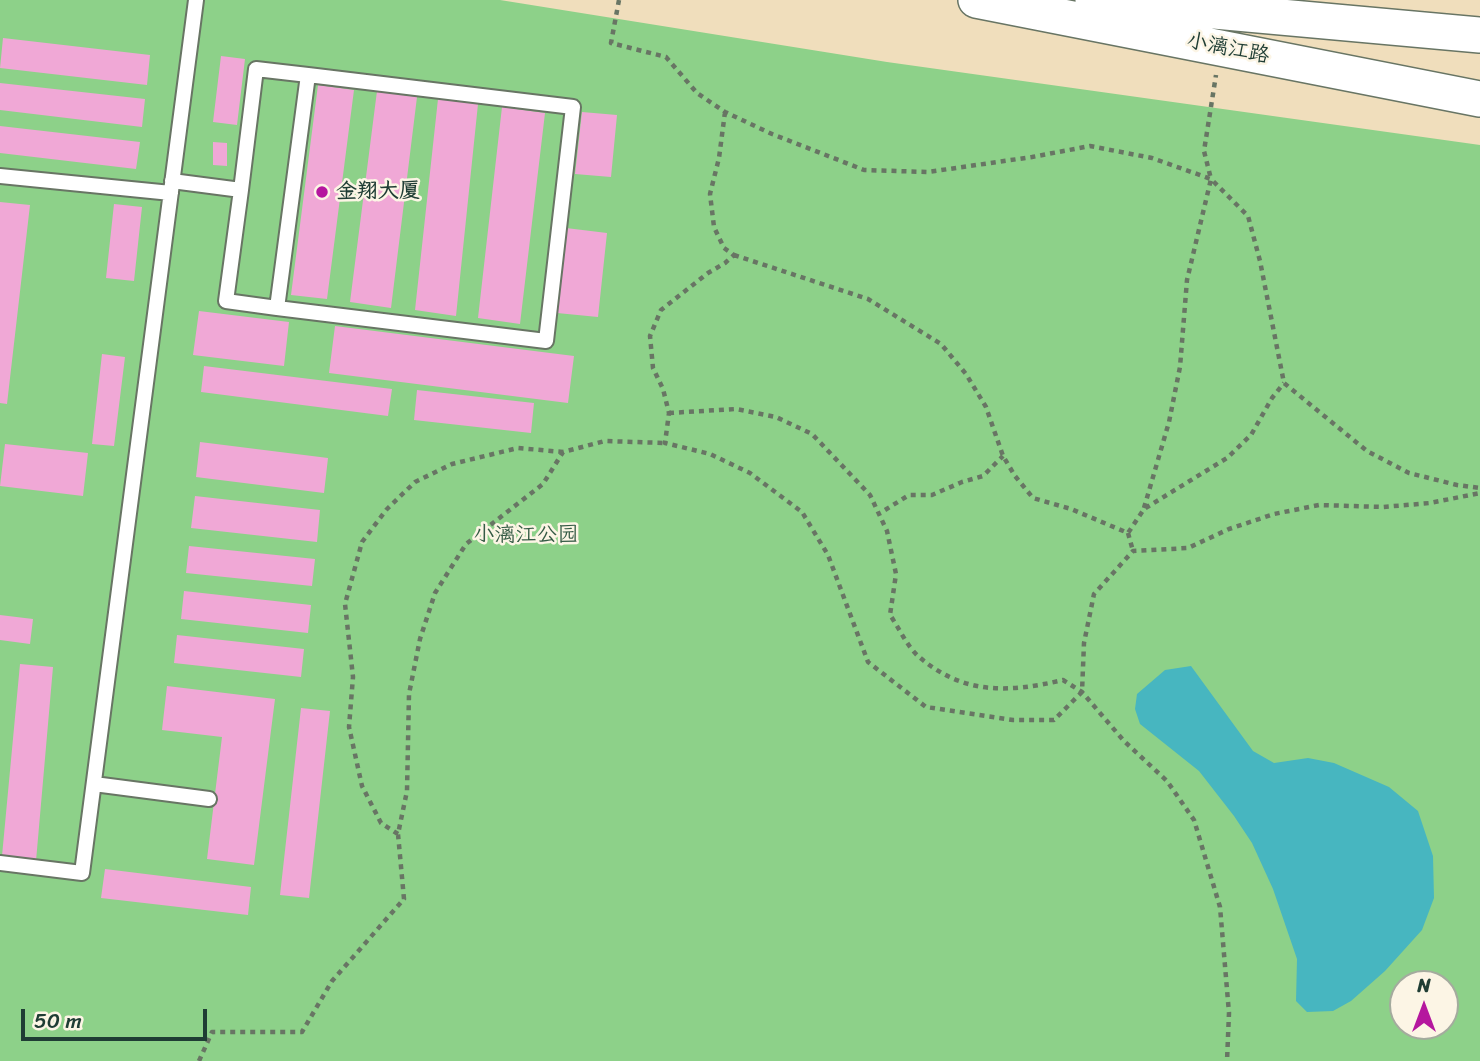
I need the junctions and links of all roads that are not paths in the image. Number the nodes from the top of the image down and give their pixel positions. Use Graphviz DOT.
graph roads {
  1 [pos="196,0"];
  2 [pos="976,0"];
  3 [pos="1093,0"];
  4 [pos="1480,35"];
  5 [pos="307,75"];
  6 [pos="1480,99"];
  7 [pos="0,176"];
  8 [pos="172,187"];
  9 [pos="241,190"];
  10 [pos="277,307"];
  11 [pos="94,784"];
  12 [pos="209,799"];
  13 [pos="0,863"];
  1 -- 8 [label="lane"];
  2 -- 6 [label="street, 小漓江路"];
  3 -- 4 [label="street, 小漓江路"];
  5 -- 9 [label="lane"];
  5 -- 10 [label="lane"];
  5 -- 10 [label="lane"];
  7 -- 8 [label="lane"];
  8 -- 9 [label="lane"];
  8 -- 11 [label="lane"];
  9 -- 10 [label="lane"];
  11 -- 12 [label="lane"];
  11 -- 13 [label="lane"];
}
